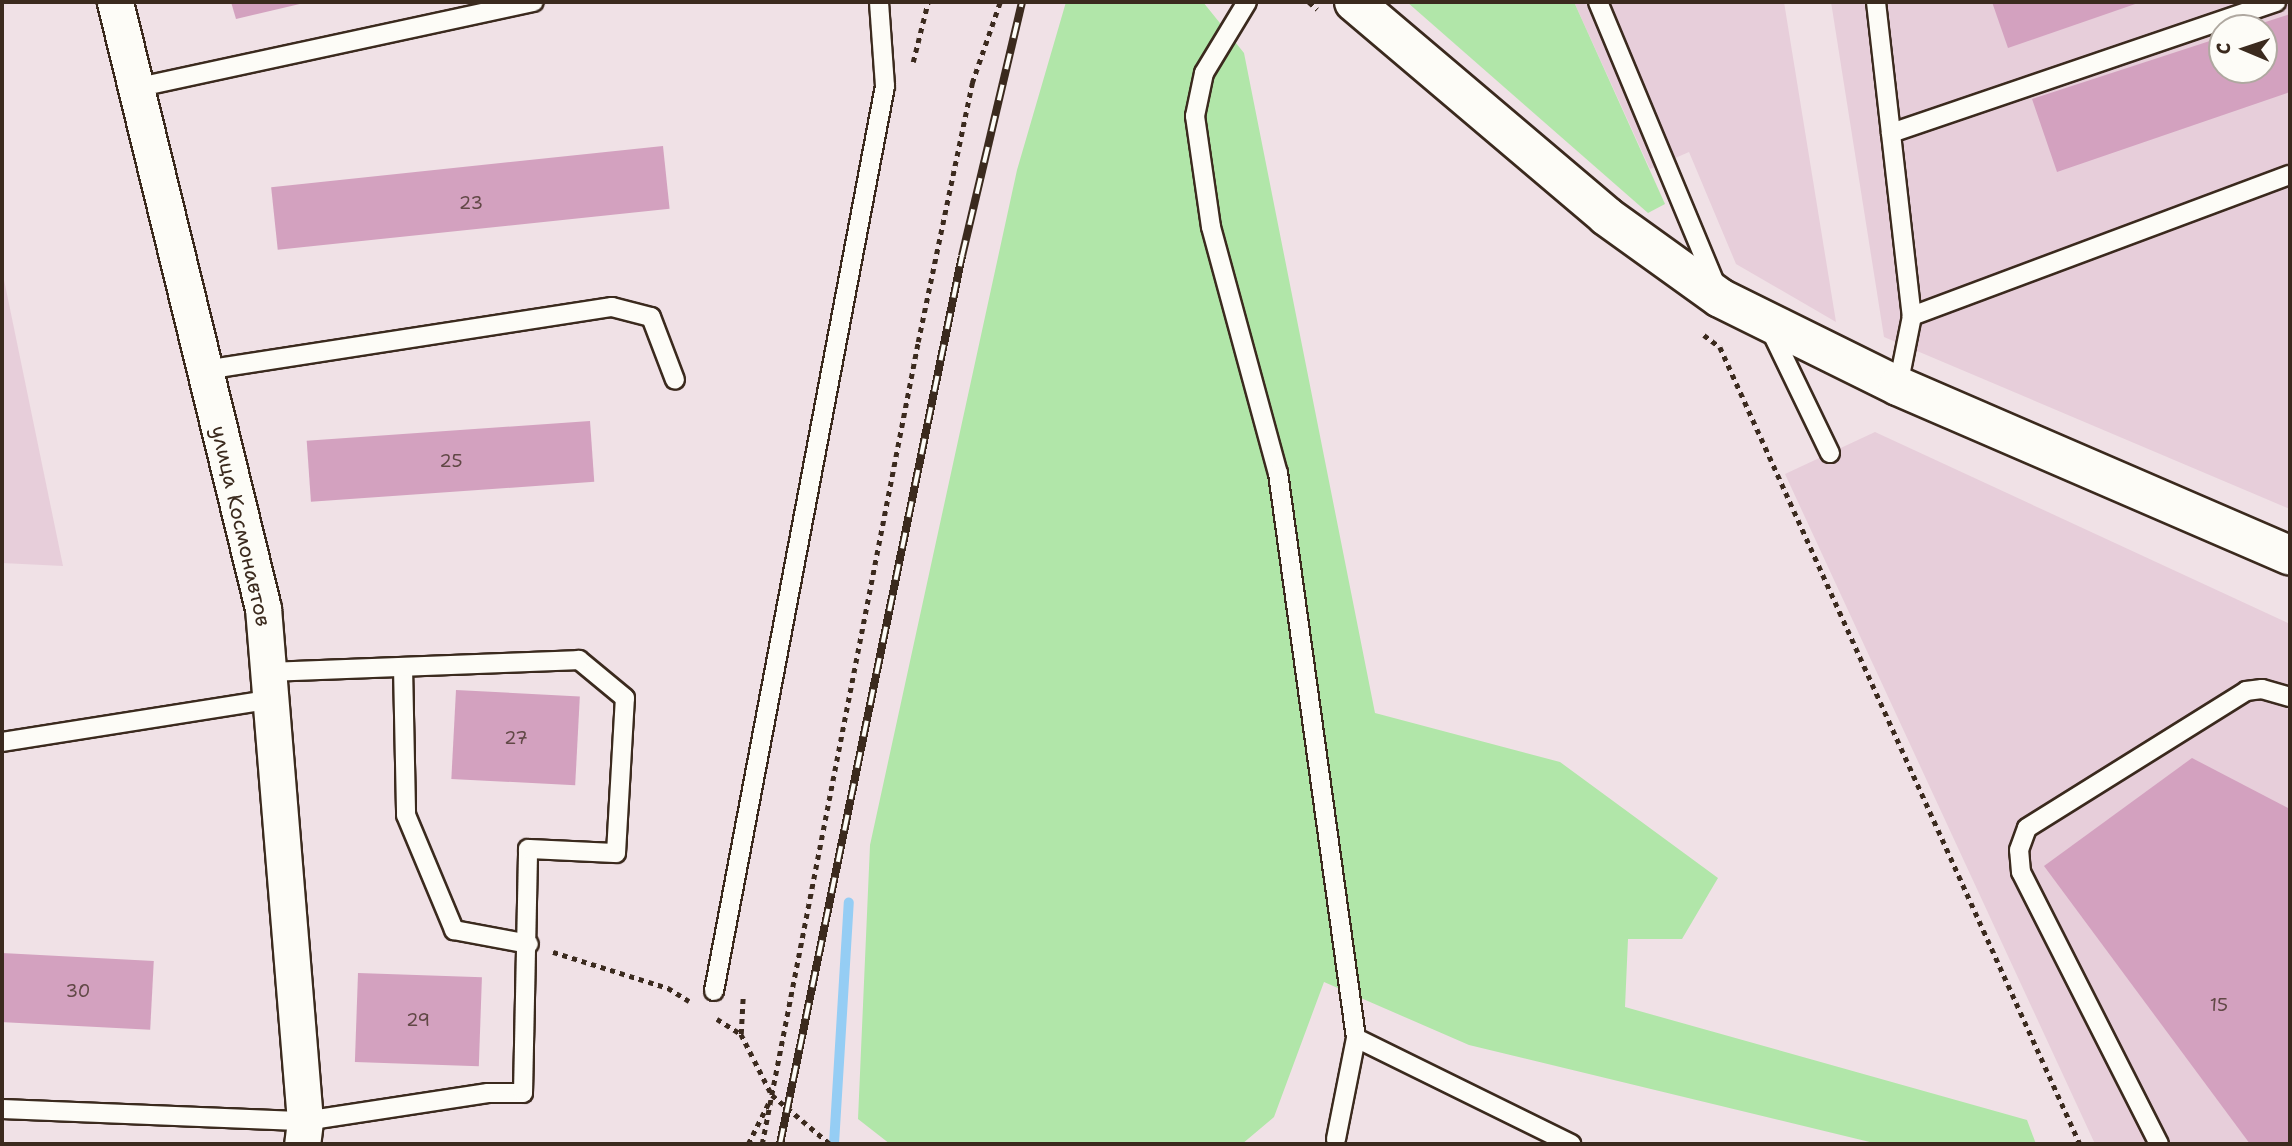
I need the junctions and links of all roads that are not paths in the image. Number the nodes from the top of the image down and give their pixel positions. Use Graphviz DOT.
graph roads {
  1 [pos="115,2"];
  2 [pos="534,2"];
  3 [pos="879,2"];
  4 [pos="1247,2"];
  5 [pos="1354,2"];
  6 [pos="1598,2"];
  7 [pos="1876,2"];
  8 [pos="2276,2"];
  9 [pos="135,88"];
  10 [pos="1891,134"];
  11 [pos="2290,175"];
  12 [pos="1720,298"];
  13 [pos="1912,316"];
  14 [pos="1766,322"];
  15 [pos="205,370"];
  16 [pos="675,380"];
  17 [pos="1898,386"];
  18 [pos="1830,453"];
  19 [pos="2290,556"];
  20 [pos="403,667"];
  21 [pos="271,686"];
  22 [pos="2290,697"];
  23 [pos="2,742"];
  24 [pos="529,944"];
  25 [pos="714,991"];
  26 [pos="1356,1038"];
  27 [pos="2,1109"];
  28 [pos="303,1133"];
  29 [pos="1336,1139"];
  30 [pos="1571,1144"];
  31 [pos="2159,1144"];
  1 -- 9 [label="street, улица Космонавтов"];
  2 -- 9 [label="lane"];
  3 -- 25 [label="lane"];
  4 -- 26 [label="lane"];
  5 -- 12 [label="street"];
  6 -- 12 [label="lane"];
  7 -- 10 [label="lane"];
  8 -- 10 [label="lane"];
  9 -- 15 [label="street, улица Космонавтов"];
  10 -- 13 [label="lane"];
  11 -- 13 [label="lane"];
  12 -- 14 [label="street"];
  13 -- 17 [label="lane"];
  14 -- 17 [label="street"];
  14 -- 18 [label="lane"];
  15 -- 16 [label="lane"];
  15 -- 21 [label="street, улица Космонавтов"];
  17 -- 19 [label="street"];
  20 -- 21 [label="lane"];
  20 -- 24 [label="lane"];
  20 -- 24 [label="lane"];
  21 -- 23 [label="lane"];
  21 -- 28 [label="street, улица Космонавтов"];
  22 -- 31 [label="lane"];
  24 -- 28 [label="lane"];
  26 -- 29 [label="lane"];
  26 -- 30 [label="lane"];
  27 -- 28 [label="lane"];
}
